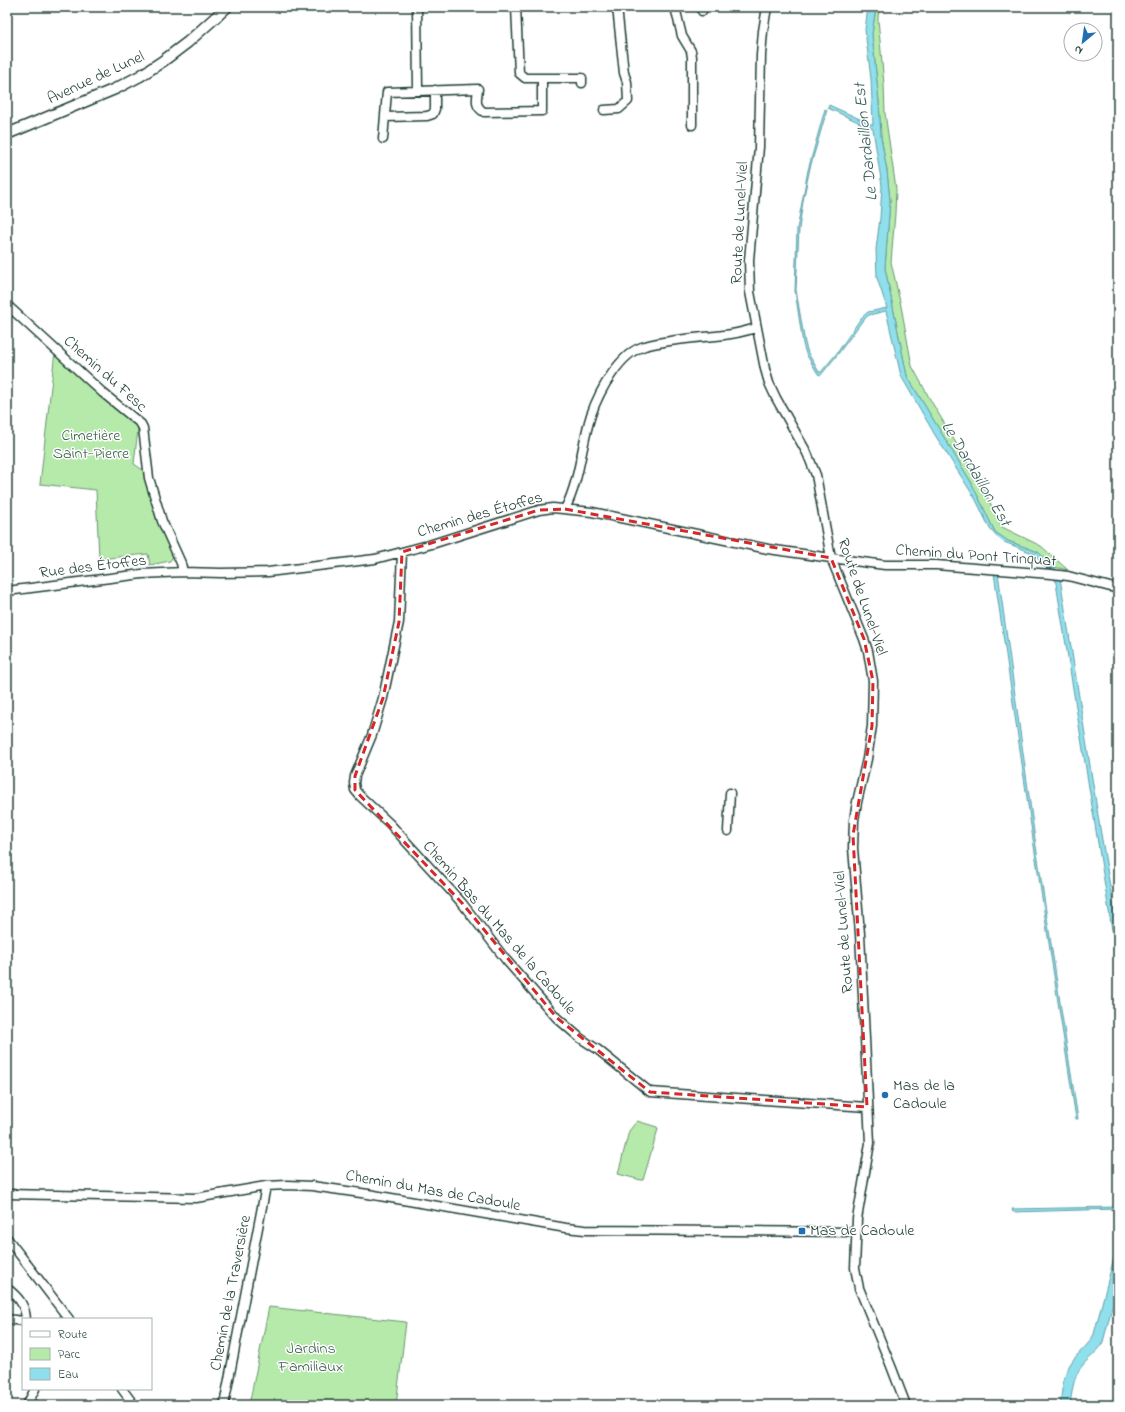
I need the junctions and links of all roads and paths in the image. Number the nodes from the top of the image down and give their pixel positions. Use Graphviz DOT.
graph roads {
  1 [pos="227,7"];
  2 [pos="417,7"];
  3 [pos="516,7"];
  4 [pos="617,7"];
  5 [pos="675,7"];
  6 [pos="767,7"];
  7 [pos="542,78"];
  8 [pos="582,83"];
  9 [pos="418,90"];
  10 [pos="435,90"];
  11 [pos="604,110"];
  12 [pos="385,117"];
  13 [pos="692,125"];
  14 [pos="7,134"];
  15 [pos="383,139"];
  16 [pos="7,305"];
  17 [pos="756,328"];
  18 [pos="565,509"];
  19 [pos="402,552"];
  20 [pos="831,558"];
  21 [pos="183,572"];
  22 [pos="1118,589"];
  23 [pos="7,591"];
  24 [pos="730,793"];
  25 [pos="728,831"];
  26 [pos="867,1107"];
  27 [pos="266,1186"];
  28 [pos="7,1194"];
  29 [pos="856,1232"];
  30 [pos="7,1238"];
  31 [pos="7,1288"];
  32 [pos="26,1318"];
  33 [pos="69,1318"];
  34 [pos="7,1320"];
  35 [pos="22,1321"];
  36 [pos="34,1390"];
  37 [pos="123,1390"];
  38 [pos="27,1405"];
  39 [pos="134,1405"];
  40 [pos="224,1405"];
  41 [pos="906,1405"];
  1 -- 14 [label="main road, Avenue de Lunel"];
  2 -- 9 [label="street"];
  3 -- 7 [label="street"];
  4 -- 11 [label="street"];
  5 -- 13 [label="street"];
  6 -- 17 [label="street, Route de Lunel-Viel"];
  7 -- 8 [label="street"];
  7 -- 10 [label="street"];
  9 -- 10 [label="street"];
  9 -- 12 [label="street"];
  10 -- 12 [label="street"];
  12 -- 15 [label="street"];
  16 -- 21 [label="street, Chemin du Fesc"];
  17 -- 18 [label="street"];
  17 -- 20 [label="street, Route de Lunel-Viel"];
  18 -- 19 [label="street, Chemin des Étoffes"];
  18 -- 20 [label="street, Chemin des Étoffes"];
  19 -- 21 [label="street, Chemin des Étoffes"];
  19 -- 26 [label="street, Chemin Bas du Mas de la Cadoule"];
  20 -- 22 [label="street, Chemin du Pont Trinquat"];
  20 -- 26 [label="street, Route de Lunel-Viel"];
  21 -- 23 [label="street, Rue des Étoffes"];
  24 -- 25 [label="street"];
  26 -- 29 [label="street, Route de Lunel-Viel"];
  27 -- 28 [label="street, Chemin du Mas de Cadoule"];
  27 -- 29 [label="street, Chemin du Mas de Cadoule"];
  27 -- 40 [label="street, Chemin de la Traversière"];
  29 -- 41 [label="street, Route de Lunel-Viel"];
  30 -- 33 [label="street"];
  31 -- 32 [label="street"];
  34 -- 35 [label="street"];
  36 -- 38 [label="street"];
  37 -- 39 [label="street"];
}
